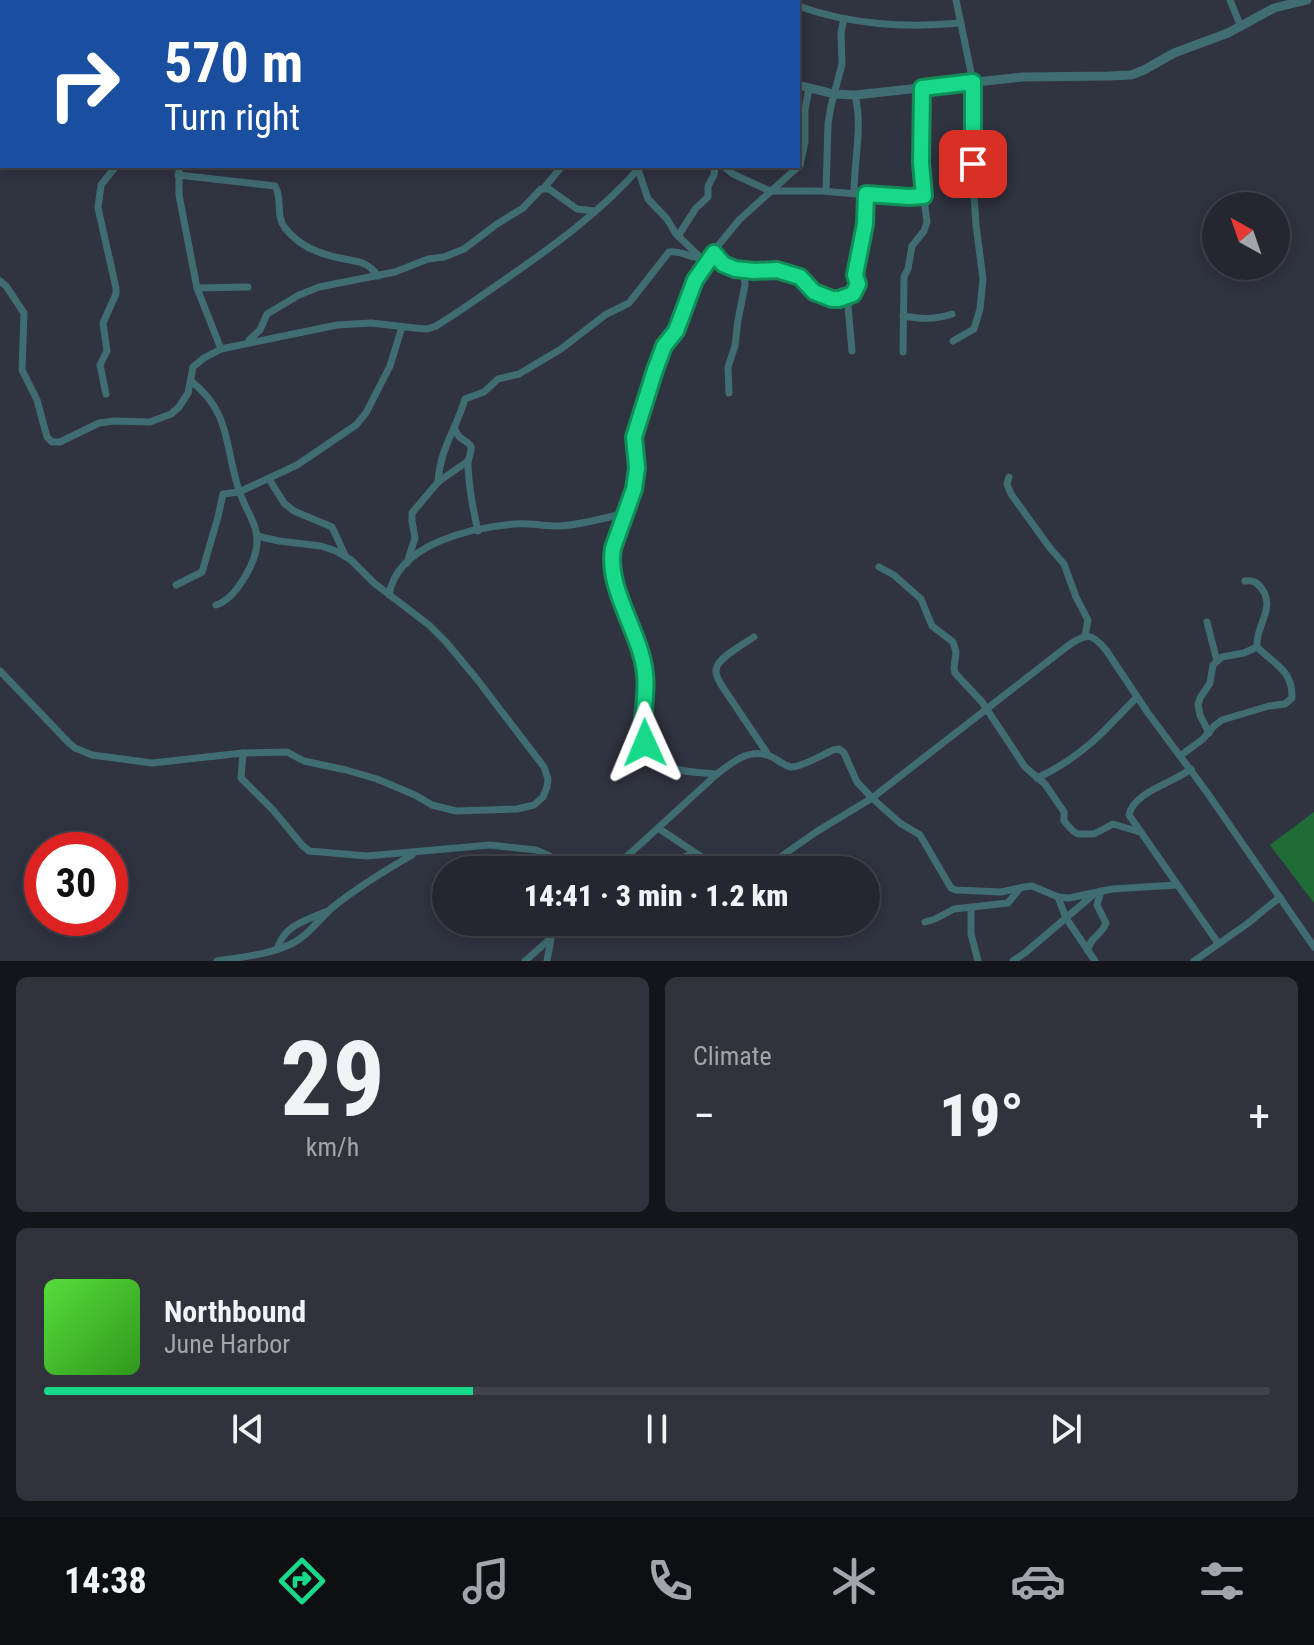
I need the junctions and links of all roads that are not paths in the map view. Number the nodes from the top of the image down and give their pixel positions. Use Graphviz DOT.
graph roads {
  1 [pos="956,0"];
  2 [pos="1230,0"];
  3 [pos="1307,0"];
  4 [pos="800,9"];
  5 [pos="844,19"];
  6 [pos="961,23"];
  7 [pos="1241,27"];
  8 [pos="973,82"];
  9 [pos="800,86"];
  10 [pos="809,88"];
  11 [pos="922,88"];
  12 [pos="834,94"];
  13 [pos="855,95"];
  14 [pos="800,165"];
  15 [pos="114,168"];
  16 [pos="560,168"];
  17 [pos="639,168"];
  18 [pos="715,168"];
  19 [pos="726,168"];
  20 [pos="790,169"];
  21 [pos="179,171"];
  22 [pos="544,188"];
  23 [pos="770,191"];
  24 [pos="826,191"];
  25 [pos="854,193"];
  26 [pos="866,194"];
  27 [pos="924,196"];
  28 [pos="595,211"];
  29 [pos="677,235"];
  30 [pos="674,251"];
  31 [pos="708,257"];
  32 [pos="744,270"];
  33 [pos="378,276"];
  34 [pos="0,281"];
  35 [pos="248,287"];
  36 [pos="197,288"];
  37 [pos="853,294"];
  38 [pos="952,314"];
  39 [pos="903,316"];
  40 [pos="402,327"];
  41 [pos="953,341"];
  42 [pos="248,342"];
  43 [pos="221,349"];
  44 [pos="852,351"];
  45 [pos="903,352"];
  46 [pos="191,381"];
  47 [pos="729,393"];
  48 [pos="106,394"];
  49 [pos="455,427"];
  50 [pos="468,461"];
  51 [pos="1009,477"];
  52 [pos="269,479"];
  53 [pos="438,482"];
  54 [pos="239,492"];
  55 [pos="626,513"];
  56 [pos="478,531"];
  57 [pos="257,536"];
  58 [pos="345,555"];
  59 [pos="407,563"];
  60 [pos="879,567"];
  61 [pos="1245,581"];
  62 [pos="176,585"];
  63 [pos="389,595"];
  64 [pos="216,605"];
  65 [pos="1207,622"];
  66 [pos="1085,636"];
  67 [pos="754,637"];
  68 [pos="1257,647"];
  69 [pos="1217,661"];
  70 [pos="0,671"];
  71 [pos="1137,697"];
  72 [pos="986,708"];
  73 [pos="1209,733"];
  74 [pos="243,753"];
  75 [pos="769,755"];
  76 [pos="1180,756"];
  77 [pos="1191,769"];
  78 [pos="717,774"];
  79 [pos="1037,778"];
  80 [pos="872,798"];
  81 [pos="658,828"];
  82 [pos="1140,832"];
  83 [pos="694,853"];
  84 [pos="414,854"];
  85 [pos="549,856"];
  86 [pos="627,856"];
  87 [pos="687,856"];
  88 [pos="699,856"];
  89 [pos="782,856"];
  90 [pos="1177,885"];
  91 [pos="1020,888"];
  92 [pos="1099,892"];
  93 [pos="1058,897"];
  94 [pos="1280,897"];
  95 [pos="971,907"];
  96 [pos="330,910"];
  97 [pos="1066,918"];
  98 [pos="925,922"];
  99 [pos="551,938"];
  100 [pos="1218,943"];
  101 [pos="1314,947"];
  102 [pos="276,950"];
  103 [pos="1088,950"];
  104 [pos="217,961"];
  105 [pos="525,961"];
  106 [pos="547,961"];
  107 [pos="978,961"];
  108 [pos="1013,961"];
  109 [pos="1095,961"];
  110 [pos="1194,961"];
  1 -- 6 [label="street"];
  2 -- 7 [label="street"];
  3 -- 7 [label="street"];
  4 -- 5 [label="street"];
  5 -- 6 [label="street"];
  5 -- 12 [label="street"];
  6 -- 8 [label="street"];
  7 -- 8 [label="street"];
  8 -- 11 [label="street"];
  8 -- 41 [label="street"];
  9 -- 10 [label="street"];
  10 -- 12 [label="street"];
  10 -- 14 [label="street"];
  11 -- 13 [label="street"];
  11 -- 27 [label="street"];
  12 -- 13 [label="street"];
  12 -- 24 [label="street"];
  13 -- 25 [label="street"];
  15 -- 48 [label="street"];
  16 -- 22 [label="street"];
  17 -- 28 [label="street"];
  17 -- 29 [label="street"];
  18 -- 29 [label="street"];
  19 -- 23 [label="street"];
  20 -- 23 [label="street"];
  21 -- 33 [label="street"];
  21 -- 36 [label="street"];
  22 -- 28 [label="street"];
  22 -- 33 [label="street"];
  23 -- 24 [label="street"];
  23 -- 31 [label="street"];
  24 -- 25 [label="street"];
  25 -- 26 [label="street"];
  26 -- 27 [label="street"];
  26 -- 37 [label="street"];
  27 -- 39 [label="street"];
  28 -- 40 [label="street"];
  29 -- 30 [label="street"];
  29 -- 31 [label="street"];
  30 -- 31 [label="street"];
  30 -- 49 [label="street"];
  31 -- 32 [label="street"];
  31 -- 55 [label="street"];
  32 -- 37 [label="street"];
  32 -- 47 [label="street"];
  33 -- 42 [label="street"];
  34 -- 46 [label="street"];
  35 -- 36 [label="street"];
  36 -- 43 [label="street"];
  37 -- 44 [label="street"];
  38 -- 39 [label="street"];
  39 -- 45 [label="street"];
  40 -- 42 [label="street"];
  40 -- 52 [label="street"];
  42 -- 43 [label="street"];
  43 -- 46 [label="street"];
  46 -- 54 [label="street"];
  49 -- 50 [label="street"];
  49 -- 53 [label="street"];
  50 -- 53 [label="street"];
  50 -- 56 [label="street"];
  51 -- 66 [label="street"];
  52 -- 54 [label="street"];
  52 -- 58 [label="street"];
  53 -- 59 [label="street"];
  54 -- 57 [label="street"];
  54 -- 62 [label="street"];
  55 -- 56 [label="street"];
  55 -- 78 [label="street"];
  56 -- 59 [label="street"];
  57 -- 58 [label="street"];
  57 -- 64 [label="street"];
  58 -- 63 [label="street"];
  59 -- 63 [label="street"];
  60 -- 72 [label="street"];
  61 -- 68 [label="street"];
  63 -- 74 [label="street"];
  65 -- 69 [label="street"];
  66 -- 71 [label="street"];
  66 -- 72 [label="street"];
  67 -- 75 [label="street"];
  68 -- 69 [label="street"];
  68 -- 73 [label="street"];
  69 -- 73 [label="street"];
  70 -- 74 [label="street"];
  71 -- 76 [label="street"];
  71 -- 79 [label="street"];
  72 -- 79 [label="street"];
  72 -- 80 [label="street"];
  73 -- 76 [label="street"];
  74 -- 84 [label="street"];
  75 -- 78 [label="street"];
  75 -- 80 [label="street"];
  76 -- 77 [label="street"];
  77 -- 82 [label="street"];
  77 -- 94 [label="street"];
  78 -- 81 [label="street"];
  79 -- 82 [label="street"];
  80 -- 89 [label="street"];
  80 -- 91 [label="street"];
  81 -- 83 [label="street"];
  81 -- 86 [label="street"];
  82 -- 90 [label="street"];
  83 -- 87 [label="street"];
  83 -- 88 [label="street"];
  84 -- 85 [label="street"];
  84 -- 96 [label="street"];
  90 -- 92 [label="street"];
  90 -- 100 [label="street"];
  91 -- 93 [label="street"];
  91 -- 95 [label="street"];
  92 -- 93 [label="street"];
  92 -- 97 [label="street"];
  92 -- 103 [label="street"];
  93 -- 97 [label="street"];
  94 -- 100 [label="street"];
  94 -- 101 [label="street"];
  95 -- 98 [label="street"];
  95 -- 107 [label="street"];
  96 -- 102 [label="street"];
  96 -- 102 [label="street"];
  97 -- 103 [label="street"];
  97 -- 108 [label="street"];
  99 -- 105 [label="street"];
  99 -- 106 [label="street"];
  100 -- 110 [label="street"];
  102 -- 104 [label="street"];
  103 -- 109 [label="street"];
}
